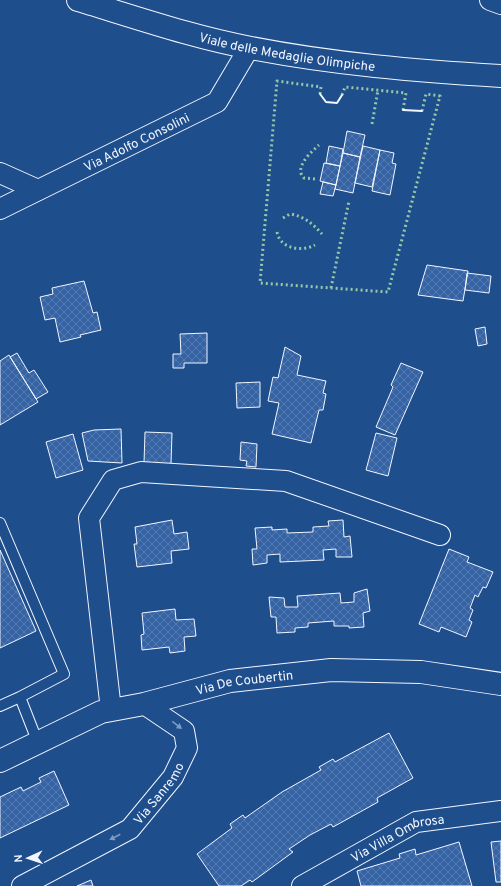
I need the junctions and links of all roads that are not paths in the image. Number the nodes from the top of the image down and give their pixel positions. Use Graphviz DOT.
graph roads {
  1 [pos="78,0"];
  2 [pos="490,0"];
  3 [pos="501,4"];
  4 [pos="249,48"];
  5 [pos="501,76"];
  6 [pos="0,173"];
  7 [pos="38,190"];
  8 [pos="0,209"];
  9 [pos="0,523"];
  10 [pos="440,535"];
  11 [pos="501,684"];
  12 [pos="20,697"];
  13 [pos="144,704"];
  14 [pos="0,706"];
  15 [pos="111,710"];
  16 [pos="38,743"];
  17 [pos="0,761"];
  18 [pos="501,811"];
  19 [pos="22,886"];
  20 [pos="302,886"];
  1 -- 4 [label="main road, Viale delle Medaglie Olimpiche"];
  2 -- 3 [label="street"];
  4 -- 5 [label="main road, Viale delle Medaglie Olimpiche"];
  4 -- 7 [label="street, Via Adolfo Consolini"];
  6 -- 7 [label="street"];
  7 -- 8 [label="street, Via Adolfo Consolini"];
  9 -- 12 [label="lane"];
  10 -- 15 [label="street"];
  11 -- 13 [label="main road, Via De Coubertin"];
  12 -- 14 [label="lane"];
  12 -- 16 [label="lane"];
  13 -- 15 [label="main road, Via De Coubertin"];
  13 -- 19 [label="street, Via Sanremo, one-way"];
  15 -- 16 [label="main road, Via De Coubertin"];
  16 -- 17 [label="main road, Via De Coubertin"];
  18 -- 20 [label="street, Via Villa Ombrosa"];
}
